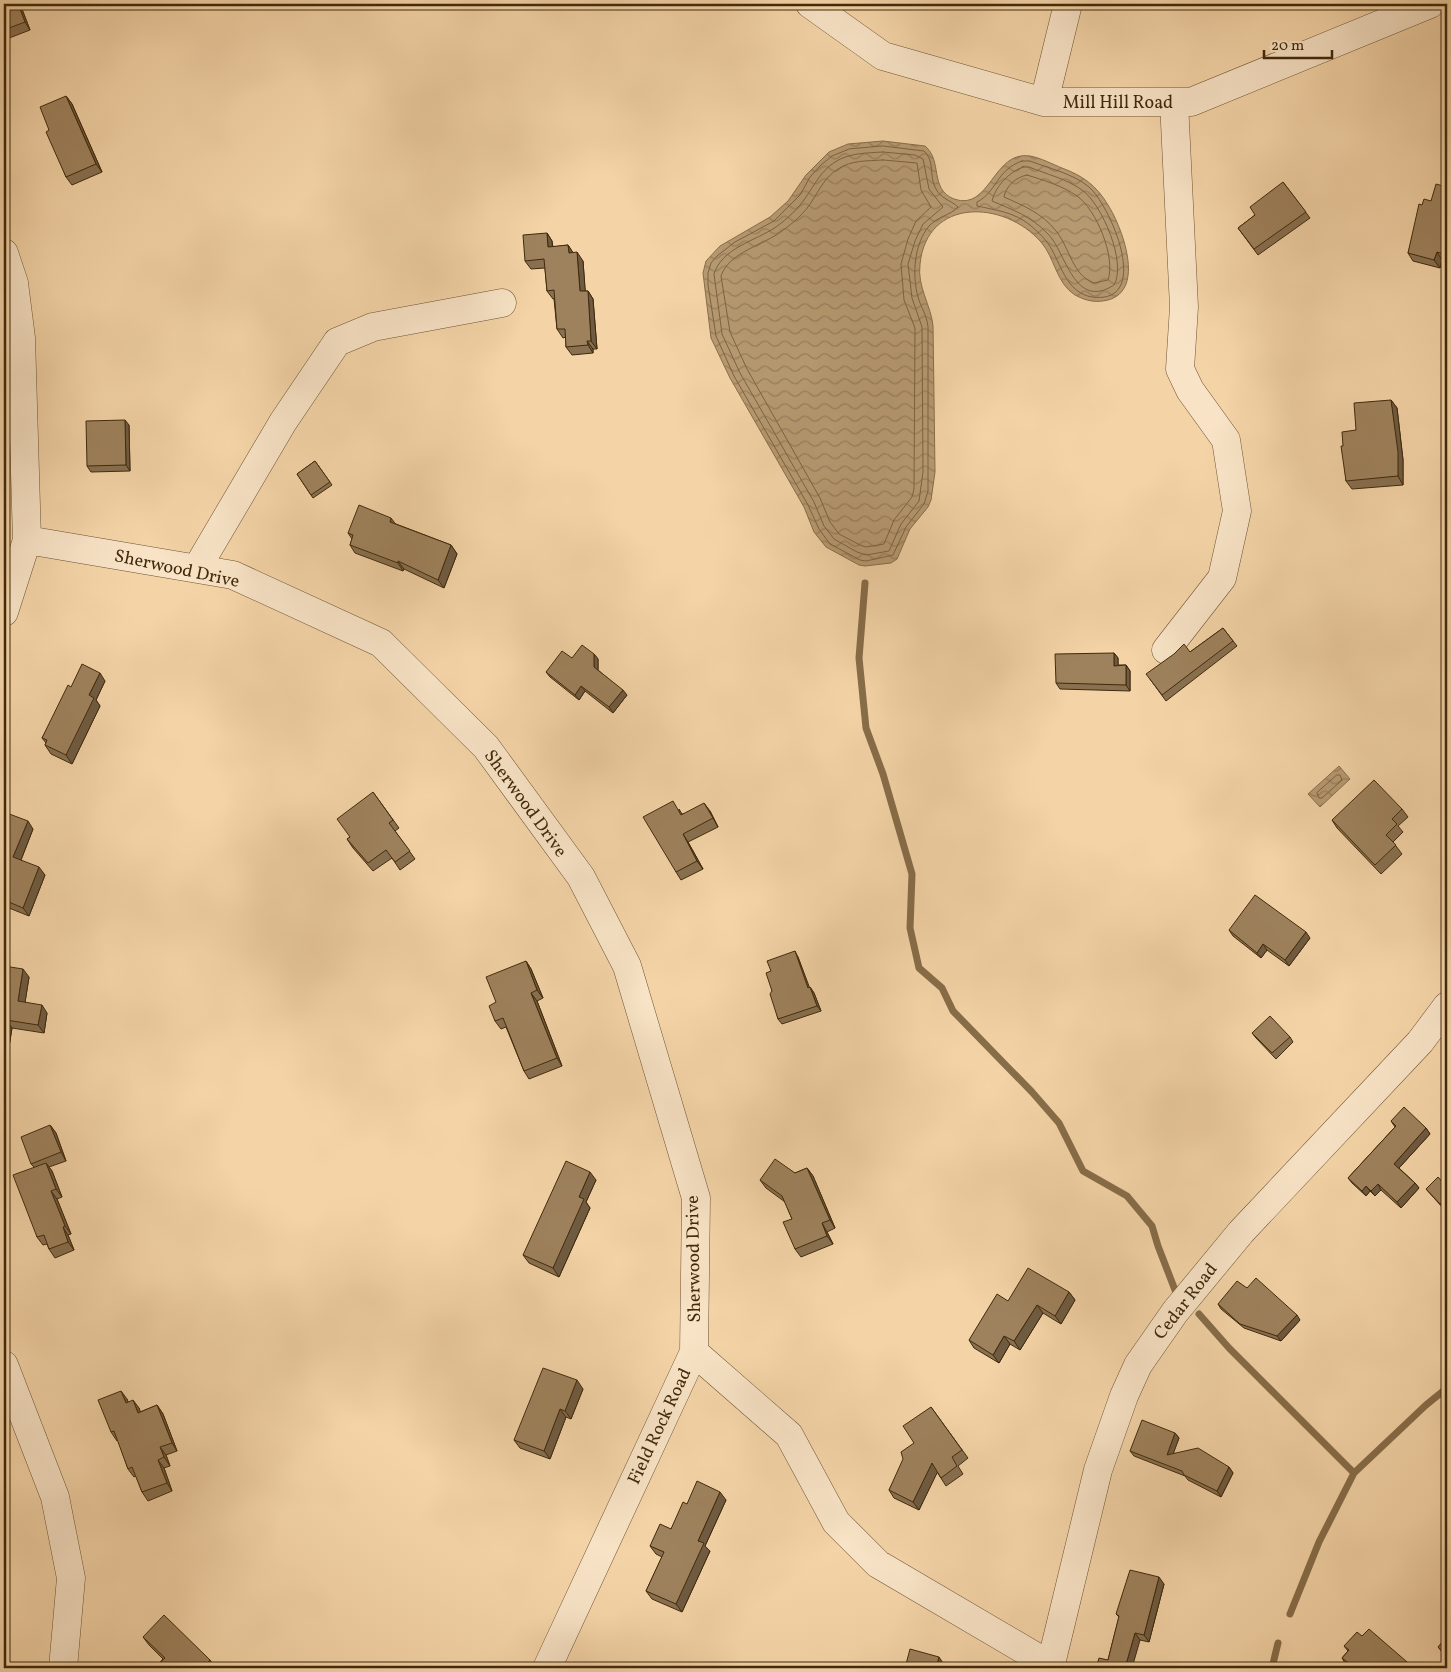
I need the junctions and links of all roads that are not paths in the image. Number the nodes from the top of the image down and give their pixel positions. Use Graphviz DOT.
graph roads {
  1 [pos="810,4"];
  2 [pos="1068,4"];
  3 [pos="1430,4"];
  4 [pos="1044,102"];
  5 [pos="1174,102"];
  6 [pos="4,253"];
  7 [pos="502,303"];
  8 [pos="12,343"];
  9 [pos="4,438"];
  10 [pos="26,464"];
  11 [pos="27,540"];
  12 [pos="197,568"];
  13 [pos="4,612"];
  14 [pos="1166,650"];
  15 [pos="1447,1006"];
  16 [pos="694,1352"];
  17 [pos="4,1365"];
  18 [pos="1050,1666"];
  19 [pos="63,1668"];
  20 [pos="547,1668"];
  1 -- 4 [label="street, Mill Hill Road"];
  2 -- 4 [label="street"];
  3 -- 5 [label="street, Mill Hill Road"];
  4 -- 5 [label="street, Mill Hill Road"];
  5 -- 14 [label="street"];
  6 -- 8 [label="street"];
  7 -- 12 [label="street"];
  8 -- 10 [label="street"];
  9 -- 10 [label="street"];
  10 -- 11 [label="street"];
  11 -- 12 [label="street, Sherwood Drive"];
  11 -- 13 [label="street"];
  12 -- 16 [label="street, Sherwood Drive"];
  15 -- 18 [label="street, Cedar Road"];
  16 -- 18 [label="street, Field Rock Road"];
  16 -- 20 [label="street, Field Rock Road"];
  17 -- 19 [label="street"];
}
